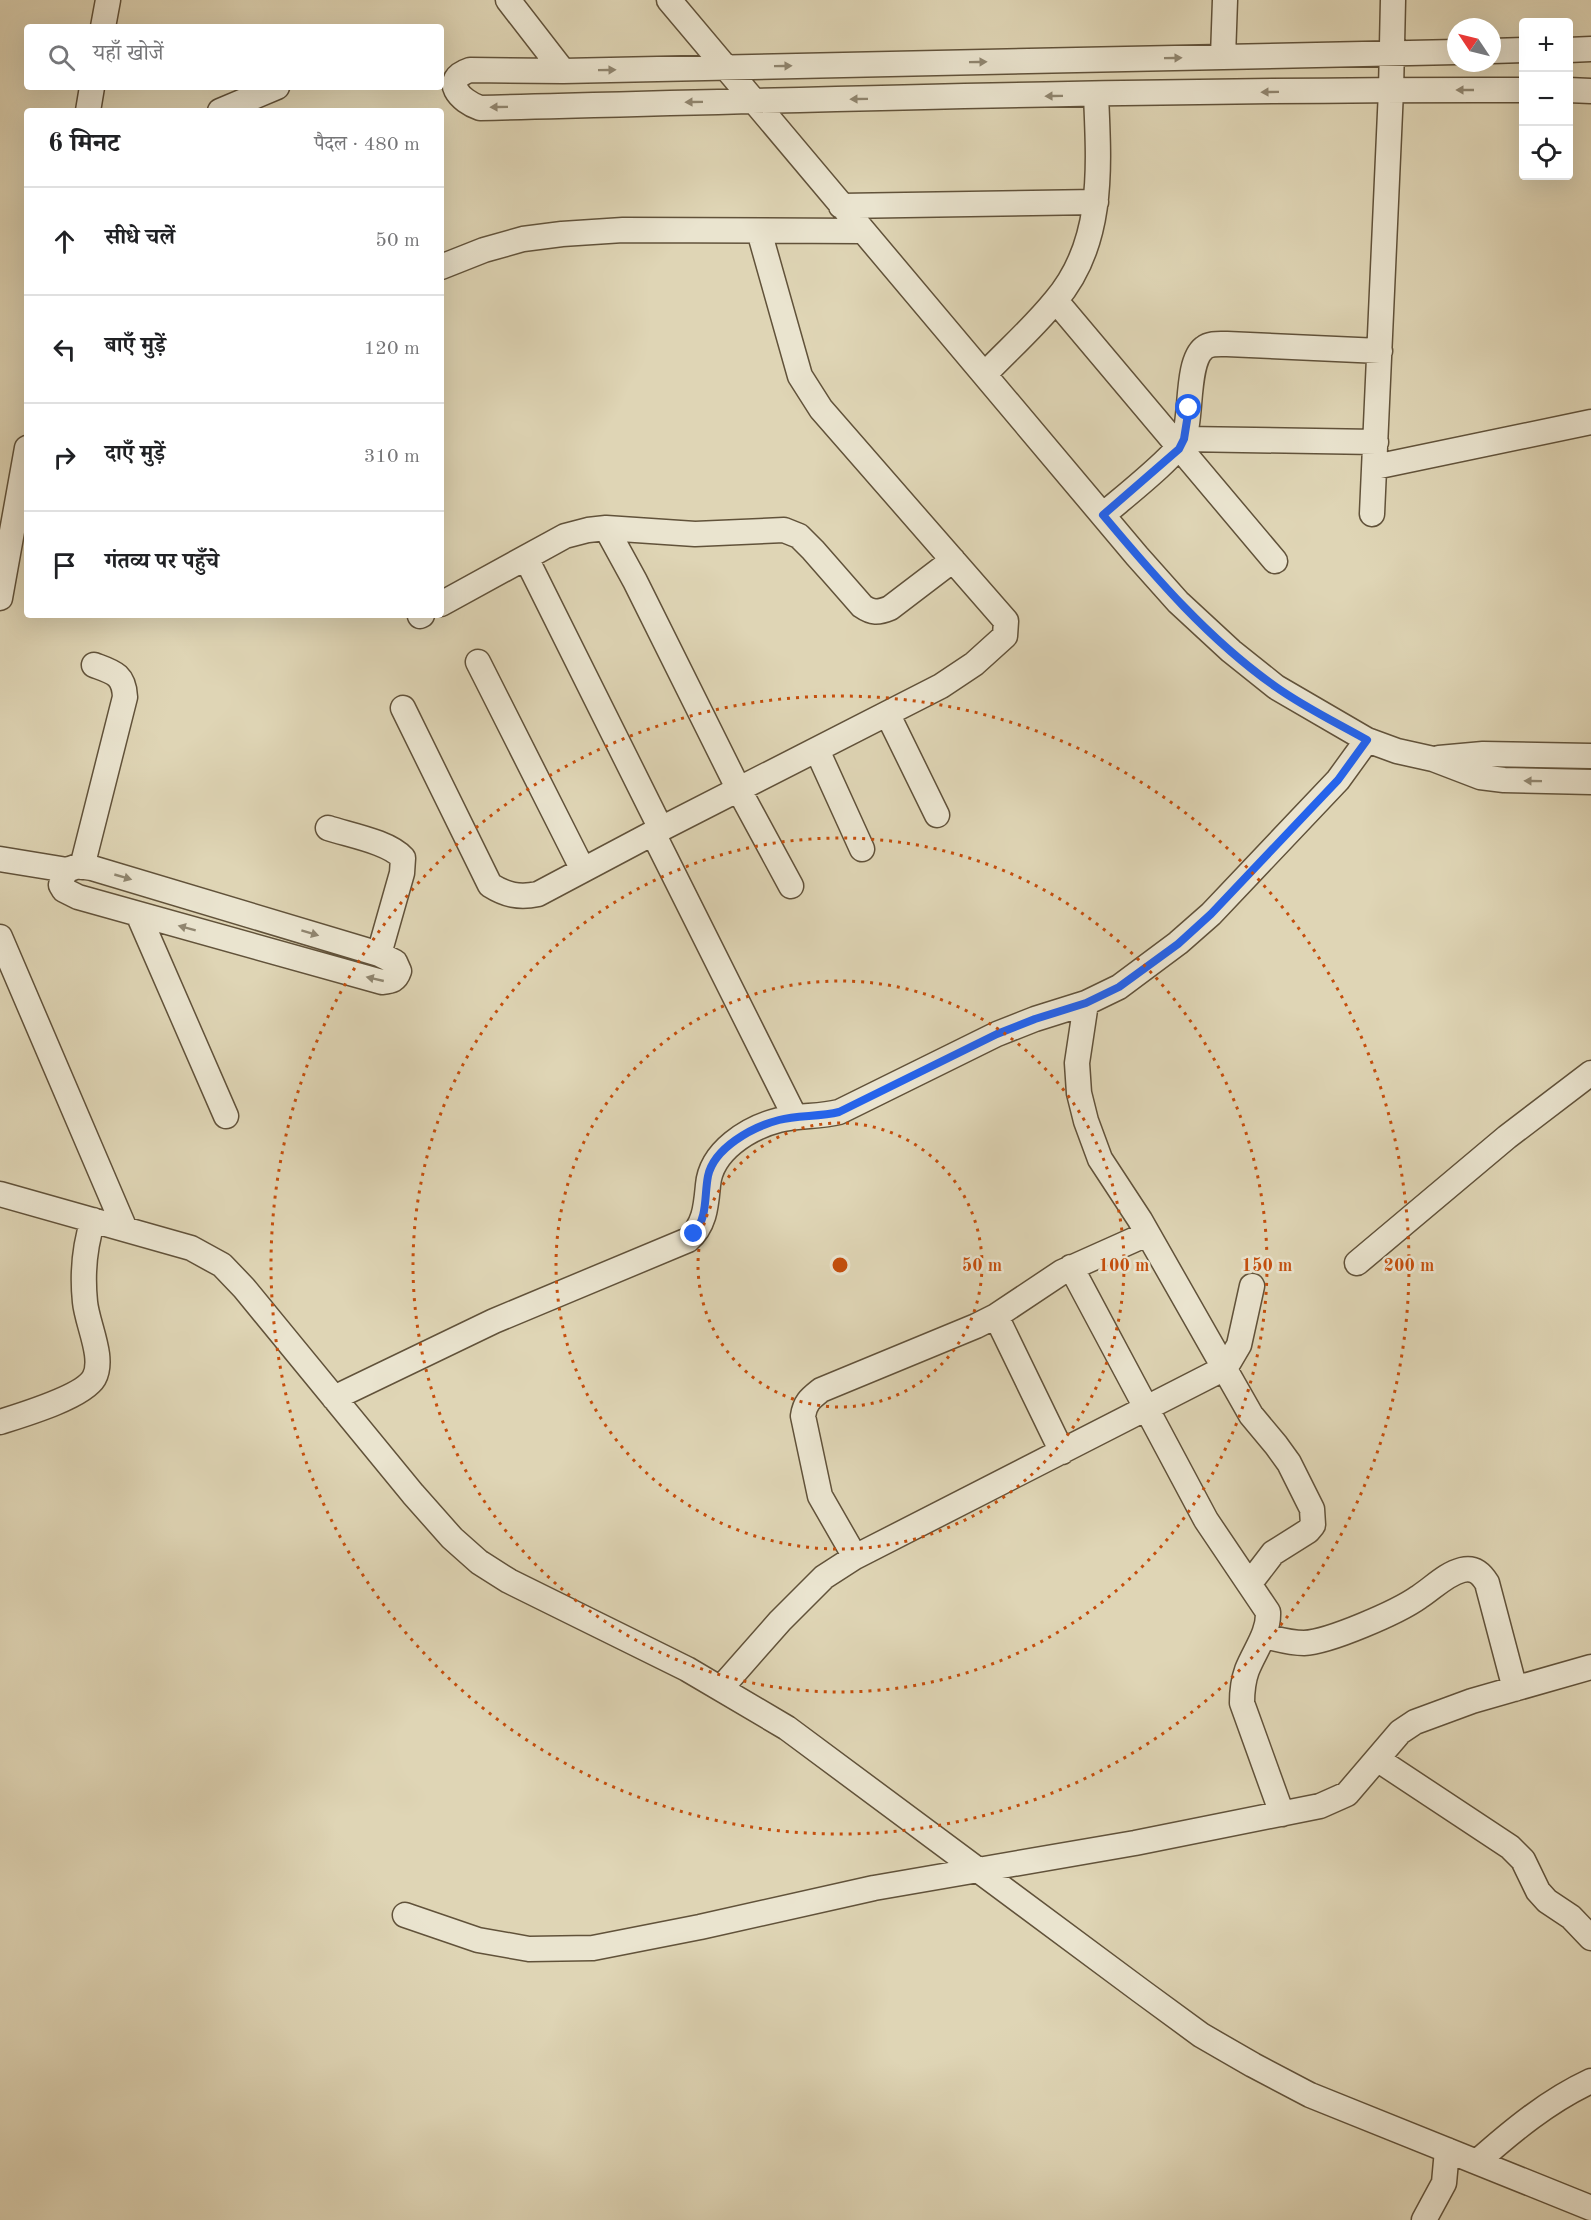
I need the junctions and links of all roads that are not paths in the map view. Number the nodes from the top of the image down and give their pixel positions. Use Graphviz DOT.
graph roads {
  1 [pos="108,0"];
  2 [pos="508,0"];
  3 [pos="669,0"];
  4 [pos="1226,0"];
  5 [pos="1393,0"];
  6 [pos="104,24"];
  7 [pos="1591,49"];
  8 [pos="1519,50"];
  9 [pos="1573,50"];
  10 [pos="1501,51"];
  11 [pos="1447,52"];
  12 [pos="1392,53"];
  13 [pos="1222,57"];
  14 [pos="725,68"];
  15 [pos="563,71"];
  16 [pos="448,78"];
  17 [pos="92,90"];
  18 [pos="270,90"];
  19 [pos="1391,90"];
  20 [pos="1519,90"];
  21 [pos="1573,90"];
  22 [pos="1591,91"];
  23 [pos="1096,95"];
  24 [pos="753,101"];
  25 [pos="88,108"];
  26 [pos="227,108"];
  27 [pos="1096,202"];
  28 [pos="841,206"];
  29 [pos="759,231"];
  30 [pos="862,231"];
  31 [pos="444,266"];
  32 [pos="1056,301"];
  33 [pos="1380,351"];
  34 [pos="985,374"];
  35 [pos="1591,422"];
  36 [pos="1376,442"];
  37 [pos="1181,444"];
  38 [pos="1375,467"];
  39 [pos="24,482"];
  40 [pos="1372,514"];
  41 [pos="1103,515"];
  42 [pos="606,528"];
  43 [pos="19,538"];
  44 [pos="526,558"];
  45 [pos="953,560"];
  46 [pos="1275,561"];
  47 [pos="0,598"];
  48 [pos="444,602"];
  49 [pos="478,662"];
  50 [pos="94,665"];
  51 [pos="403,708"];
  52 [pos="888,715"];
  53 [pos="1367,740"];
  54 [pos="817,750"];
  55 [pos="1591,756"];
  56 [pos="1434,759"];
  57 [pos="1591,782"];
  58 [pos="739,790"];
  59 [pos="937,815"];
  60 [pos="328,828"];
  61 [pos="657,831"];
  62 [pos="862,849"];
  63 [pos="0,859"];
  64 [pos="75,868"];
  65 [pos="583,870"];
  66 [pos="791,886"];
  67 [pos="138,914"];
  68 [pos="0,937"];
  69 [pos="380,954"];
  70 [pos="1086,1003"];
  71 [pos="1591,1073"];
  72 [pos="226,1116"];
  73 [pos="795,1117"];
  74 [pos="0,1194"];
  75 [pos="93,1220"];
  76 [pos="125,1229"];
  77 [pos="1147,1234"];
  78 [pos="1357,1263"];
  79 [pos="1071,1267"];
  80 [pos="1252,1286"];
  81 [pos="996,1316"];
  82 [pos="1223,1368"];
  83 [pos="334,1398"];
  84 [pos="1146,1409"];
  85 [pos="0,1422"];
  86 [pos="1062,1452"];
  87 [pos="855,1557"];
  88 [pos="1250,1583"];
  89 [pos="1264,1636"];
  90 [pos="1591,1667"];
  91 [pos="721,1688"];
  92 [pos="1515,1689"];
  93 [pos="1377,1759"];
  94 [pos="1282,1814"];
  95 [pos="978,1870"];
  96 [pos="405,1915"];
  97 [pos="1591,1938"];
  98 [pos="1591,2081"];
  99 [pos="1447,2151"];
  100 [pos="1477,2162"];
  101 [pos="1591,2208"];
  102 [pos="1424,2220"];
  1 -- 6 [label="street"];
  2 -- 15 [label="street"];
  3 -- 14 [label="street"];
  4 -- 13 [label="street"];
  5 -- 12 [label="street"];
  7 -- 9 [label="street"];
  8 -- 10 [label="street"];
  11 -- 12 [label="street"];
  12 -- 13 [label="street"];
  12 -- 19 [label="street"];
  14 -- 13 [label="street, one-way"];
  15 -- 14 [label="street, one-way"];
  14 -- 24 [label="street"];
  15 -- 16 [label="street"];
  24 -- 16 [label="street, one-way"];
  17 -- 25 [label="street"];
  18 -- 26 [label="street"];
  20 -- 19 [label="street, one-way"];
  19 -- 23 [label="street, one-way"];
  19 -- 33 [label="street"];
  21 -- 22 [label="street"];
  23 -- 24 [label="street, one-way"];
  23 -- 27 [label="street"];
  24 -- 28 [label="street"];
  27 -- 28 [label="street"];
  27 -- 32 [label="street"];
  28 -- 30 [label="street"];
  29 -- 30 [label="street"];
  29 -- 31 [label="street"];
  29 -- 45 [label="street"];
  30 -- 34 [label="street"];
  32 -- 34 [label="street"];
  32 -- 37 [label="street"];
  33 -- 36 [label="street"];
  33 -- 37 [label="street"];
  34 -- 41 [label="street"];
  35 -- 38 [label="street"];
  36 -- 37 [label="street"];
  36 -- 38 [label="street"];
  37 -- 41 [label="street"];
  37 -- 46 [label="street"];
  38 -- 40 [label="street"];
  39 -- 43 [label="street"];
  41 -- 53 [label="street"];
  42 -- 44 [label="street"];
  42 -- 45 [label="street"];
  42 -- 58 [label="street"];
  43 -- 47 [label="street"];
  44 -- 48 [label="street"];
  44 -- 61 [label="street"];
  45 -- 52 [label="street"];
  49 -- 65 [label="street"];
  50 -- 64 [label="street"];
  51 -- 65 [label="street"];
  52 -- 54 [label="street"];
  52 -- 59 [label="street"];
  53 -- 56 [label="street"];
  53 -- 70 [label="street"];
  54 -- 58 [label="street"];
  54 -- 62 [label="street"];
  55 -- 56 [label="street"];
  57 -- 56 [label="street, one-way"];
  58 -- 61 [label="street"];
  58 -- 66 [label="street"];
  60 -- 69 [label="street"];
  61 -- 65 [label="street"];
  61 -- 73 [label="street"];
  63 -- 64 [label="street"];
  64 -- 67 [label="street"];
  64 -- 69 [label="street, one-way"];
  69 -- 67 [label="street, one-way"];
  67 -- 72 [label="street"];
  68 -- 76 [label="street"];
  70 -- 73 [label="street"];
  70 -- 77 [label="street"];
  71 -- 78 [label="street"];
  73 -- 83 [label="street"];
  74 -- 75 [label="street"];
  75 -- 76 [label="street"];
  75 -- 85 [label="street"];
  76 -- 83 [label="street"];
  77 -- 79 [label="street"];
  77 -- 82 [label="street"];
  79 -- 81 [label="street"];
  79 -- 84 [label="street"];
  80 -- 82 [label="street"];
  81 -- 86 [label="street"];
  81 -- 87 [label="street"];
  82 -- 84 [label="street"];
  82 -- 88 [label="street"];
  83 -- 91 [label="street"];
  84 -- 86 [label="street"];
  84 -- 88 [label="street"];
  86 -- 87 [label="street"];
  87 -- 91 [label="street"];
  88 -- 89 [label="street"];
  89 -- 92 [label="street"];
  89 -- 94 [label="street"];
  90 -- 92 [label="street"];
  91 -- 95 [label="street"];
  92 -- 93 [label="street"];
  93 -- 94 [label="street"];
  93 -- 97 [label="street"];
  94 -- 95 [label="street"];
  95 -- 96 [label="street"];
  95 -- 99 [label="street"];
  98 -- 100 [label="street"];
  99 -- 100 [label="street"];
  99 -- 102 [label="street"];
  100 -- 101 [label="street"];
}
